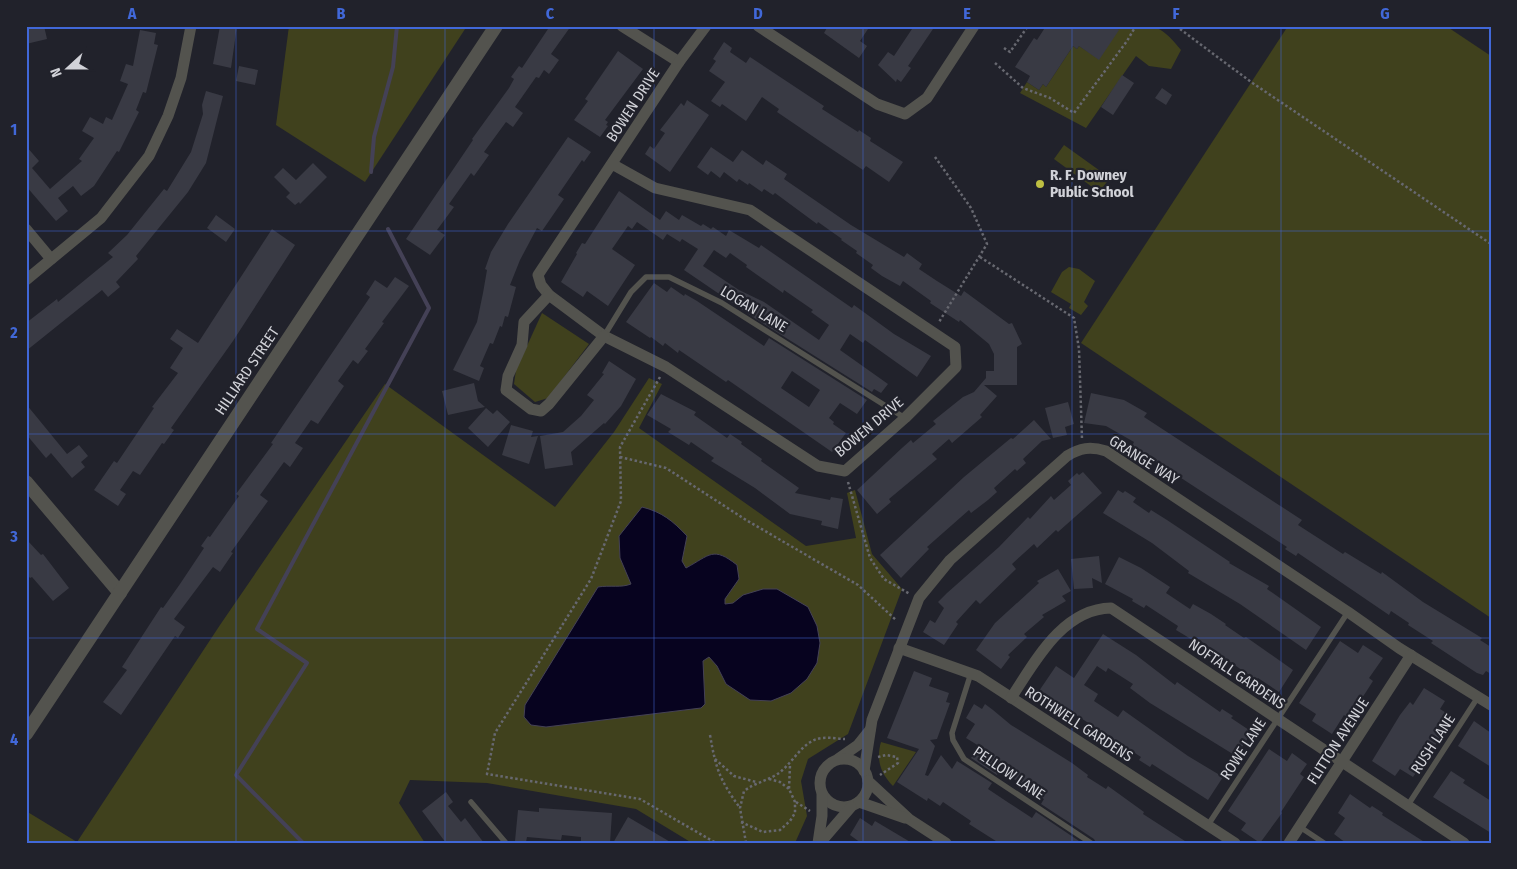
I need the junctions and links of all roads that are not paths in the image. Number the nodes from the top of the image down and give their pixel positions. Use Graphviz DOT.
graph roads {
  1 [pos="192,26"];
  2 [pos="496,26"];
  3 [pos="622,26"];
  4 [pos="706,26"];
  5 [pos="758,26"];
  6 [pos="974,26"];
  7 [pos="678,62"];
  8 [pos="612,164"];
  9 [pos="26,230"];
  10 [pos="51,259"];
  11 [pos="26,280"];
  12 [pos="549,295"];
  13 [pos="604,336"];
  14 [pos="905,418"];
  15 [pos="26,482"];
  16 [pos="120,593"];
  17 [pos="1348,612"];
  18 [pos="899,648"];
  19 [pos="1411,655"];
  20 [pos="971,673"];
  21 [pos="1478,697"];
  22 [pos="1012,698"];
  23 [pos="1491,705"];
  24 [pos="1277,719"];
  25 [pos="872,729"];
  26 [pos="26,734"];
  27 [pos="838,759"];
  28 [pos="1344,761"];
  29 [pos="866,776"];
  30 [pos="822,794"];
  31 [pos="471,802"];
  32 [pos="855,804"];
  33 [pos="1408,805"];
  34 [pos="909,819"];
  35 [pos="1208,825"];
  36 [pos="1300,827"];
  37 [pos="506,843"];
  38 [pos="819,843"];
  39 [pos="946,843"];
  40 [pos="1092,843"];
  41 [pos="1235,843"];
  42 [pos="1290,843"];
  43 [pos="1324,843"];
  44 [pos="1464,843"];
  1 -- 10 [label="street"];
  2 -- 16 [label="street, HILLIARD STREET"];
  3 -- 7 [label="street"];
  4 -- 7 [label="street, BOWEN DRIVE"];
  5 -- 6 [label="street"];
  7 -- 8 [label="street, BOWEN DRIVE"];
  8 -- 12 [label="street, BOWEN DRIVE"];
  8 -- 14 [label="street, BOWEN DRIVE"];
  9 -- 10 [label="street"];
  10 -- 11 [label="street"];
  12 -- 13 [label="street, BOWEN DRIVE"];
  12 -- 13 [label="street"];
  13 -- 14 [label="street, BOWEN DRIVE"];
  13 -- 14 [label="lane, LOGAN LANE"];
  15 -- 16 [label="street"];
  16 -- 26 [label="street, HILLIARD STREET"];
  17 -- 18 [label="street, GRANGE WAY"];
  17 -- 19 [label="street, GRANGE WAY"];
  17 -- 24 [label="lane, ROWE LANE"];
  18 -- 20 [label="street, ROTHWELL GARDENS"];
  18 -- 25 [label="street"];
  19 -- 21 [label="street, GRANGE WAY"];
  19 -- 28 [label="street, FLITTON AVENUE"];
  20 -- 22 [label="street, ROTHWELL GARDENS"];
  20 -- 40 [label="lane, PELLOW LANE"];
  21 -- 23 [label="street, GRANGE WAY"];
  21 -- 33 [label="lane, RUSH LANE"];
  22 -- 24 [label="street, NOFTALL GARDENS"];
  22 -- 35 [label="street, ROTHWELL GARDENS"];
  24 -- 28 [label="street, NOFTALL GARDENS"];
  24 -- 35 [label="lane, ROWE LANE"];
  25 -- 27 [label="street"];
  25 -- 29 [label="street"];
  27 -- 29 [label="street"];
  27 -- 30 [label="street"];
  28 -- 33 [label="street, NOFTALL GARDENS"];
  28 -- 36 [label="street, FLITTON AVENUE"];
  29 -- 32 [label="street"];
  29 -- 34 [label="street"];
  30 -- 32 [label="street"];
  30 -- 38 [label="street"];
  31 -- 37 [label="lane"];
  32 -- 34 [label="street"];
  32 -- 38 [label="street"];
  33 -- 44 [label="street, NOFTALL GARDENS"];
  34 -- 39 [label="street"];
  35 -- 41 [label="street, ROTHWELL GARDENS"];
  36 -- 42 [label="street, FLITTON AVENUE"];
  36 -- 43 [label="lane"];
}
